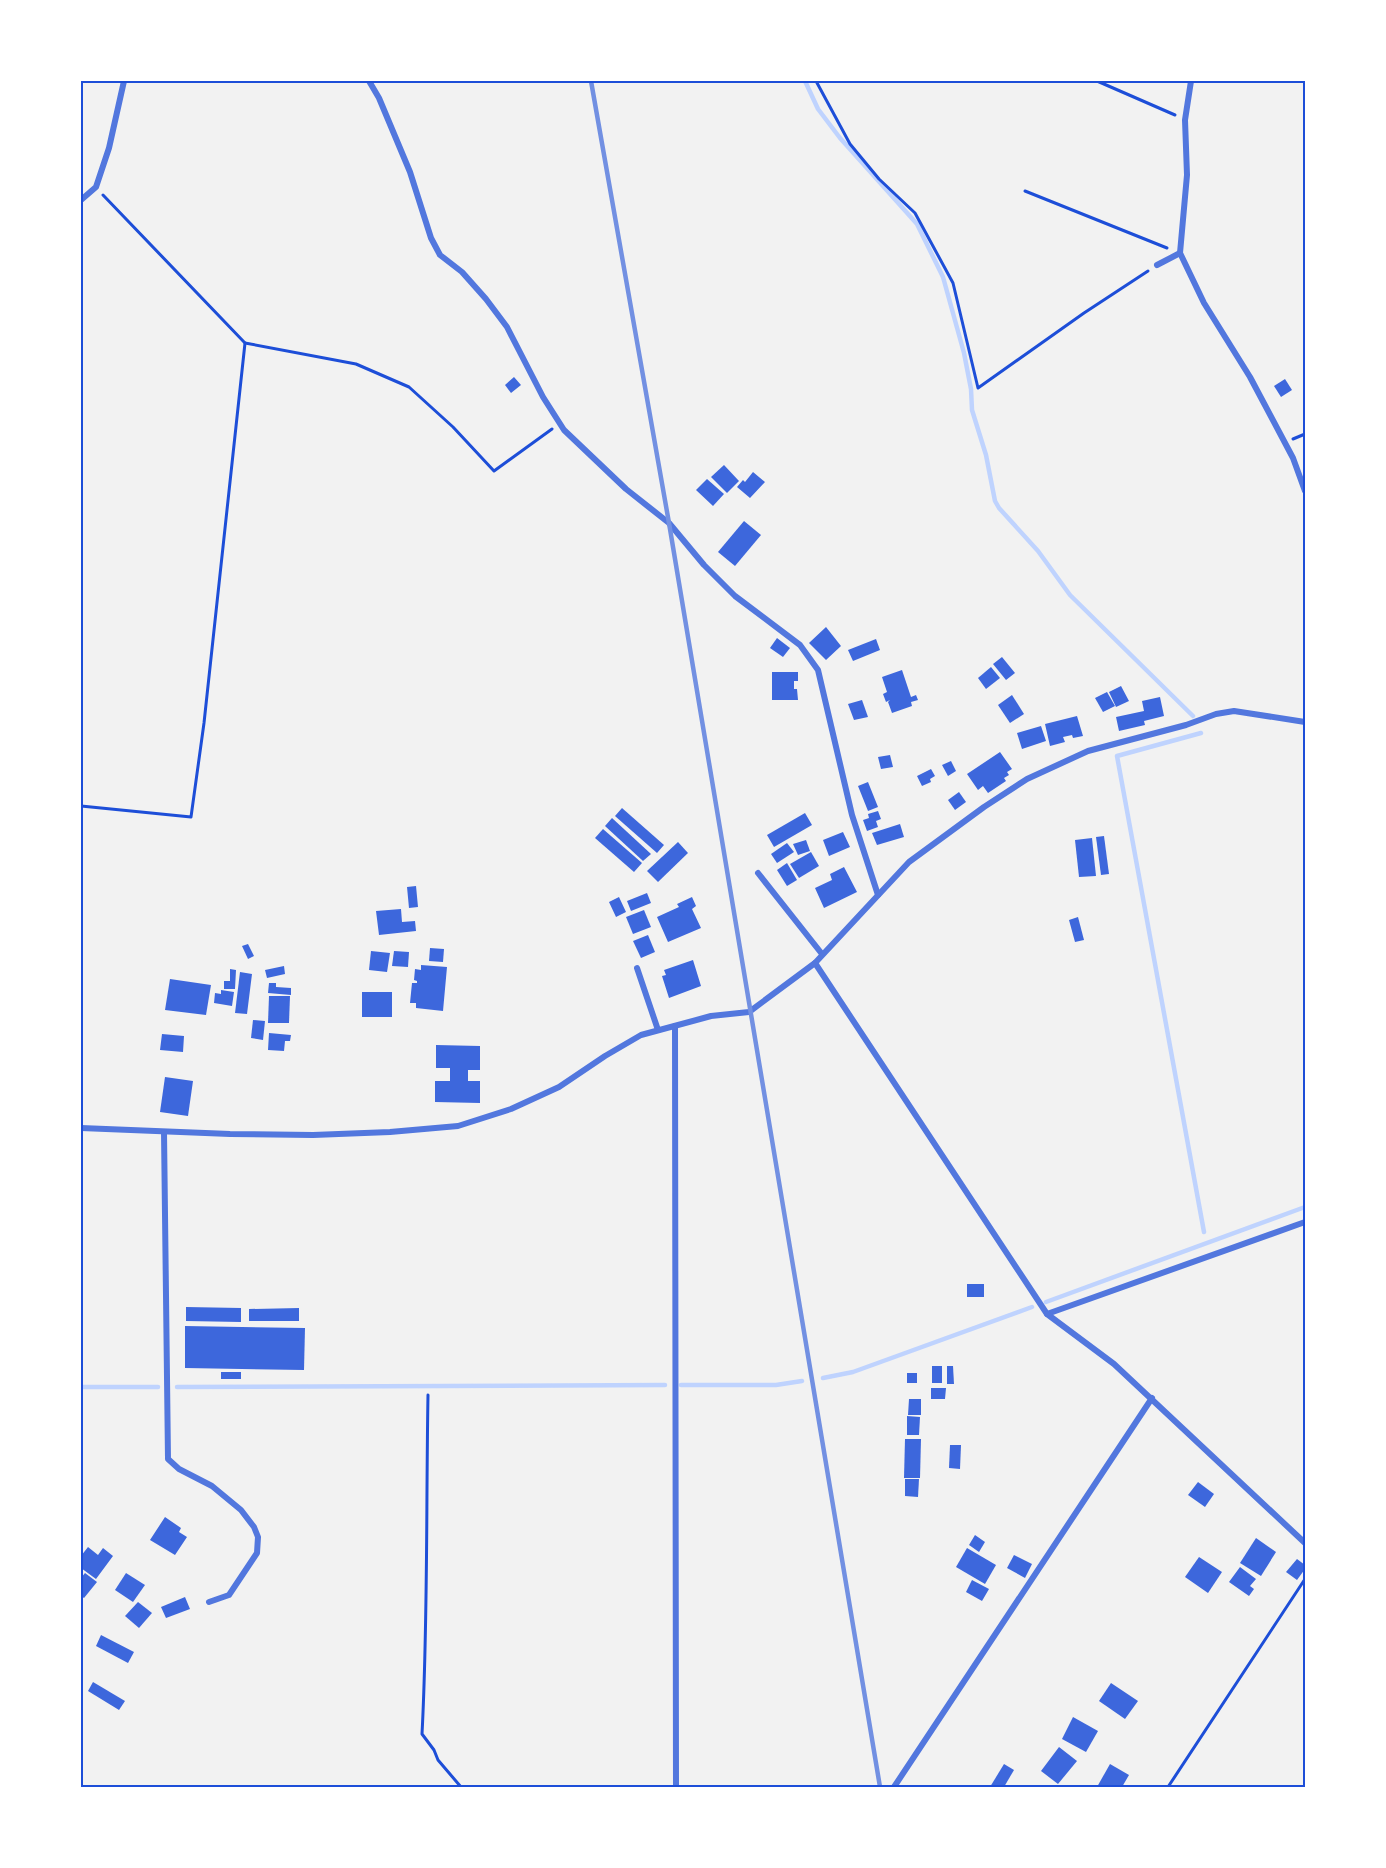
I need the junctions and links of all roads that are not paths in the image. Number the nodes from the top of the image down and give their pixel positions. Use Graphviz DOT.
graph roads {
  1 [pos="124,81"];
  2 [pos="369,81"];
  3 [pos="1191,81"];
  4 [pos="81,200"];
  5 [pos="1180,253"];
  6 [pos="1157,265"];
  7 [pos="1305,490"];
  8 [pos="1305,722"];
  9 [pos="758,873"];
  10 [pos="878,895"];
  11 [pos="822,954"];
  12 [pos="815,963"];
  13 [pos="637,968"];
  14 [pos="675,1026"];
  15 [pos="658,1030"];
  16 [pos="81,1128"];
  17 [pos="164,1132"];
  18 [pos="1305,1222"];
  19 [pos="1047,1314"];
  20 [pos="1152,1398"];
  21 [pos="1305,1543"];
  22 [pos="209,1602"];
  23 [pos="676,1787"];
  24 [pos="894,1787"];
  1 -- 4 [label="street"];
  2 -- 10 [label="street"];
  3 -- 5 [label="street"];
  5 -- 6 [label="street"];
  5 -- 7 [label="street"];
  8 -- 10 [label="street"];
  9 -- 11 [label="street"];
  10 -- 11 [label="street"];
  11 -- 12 [label="street"];
  12 -- 14 [label="street"];
  12 -- 19 [label="street"];
  13 -- 15 [label="street"];
  14 -- 15 [label="street"];
  14 -- 23 [label="street"];
  15 -- 17 [label="street"];
  16 -- 17 [label="street"];
  17 -- 22 [label="street"];
  18 -- 19 [label="street"];
  19 -- 20 [label="street"];
  20 -- 21 [label="street"];
  20 -- 24 [label="street"];
}
